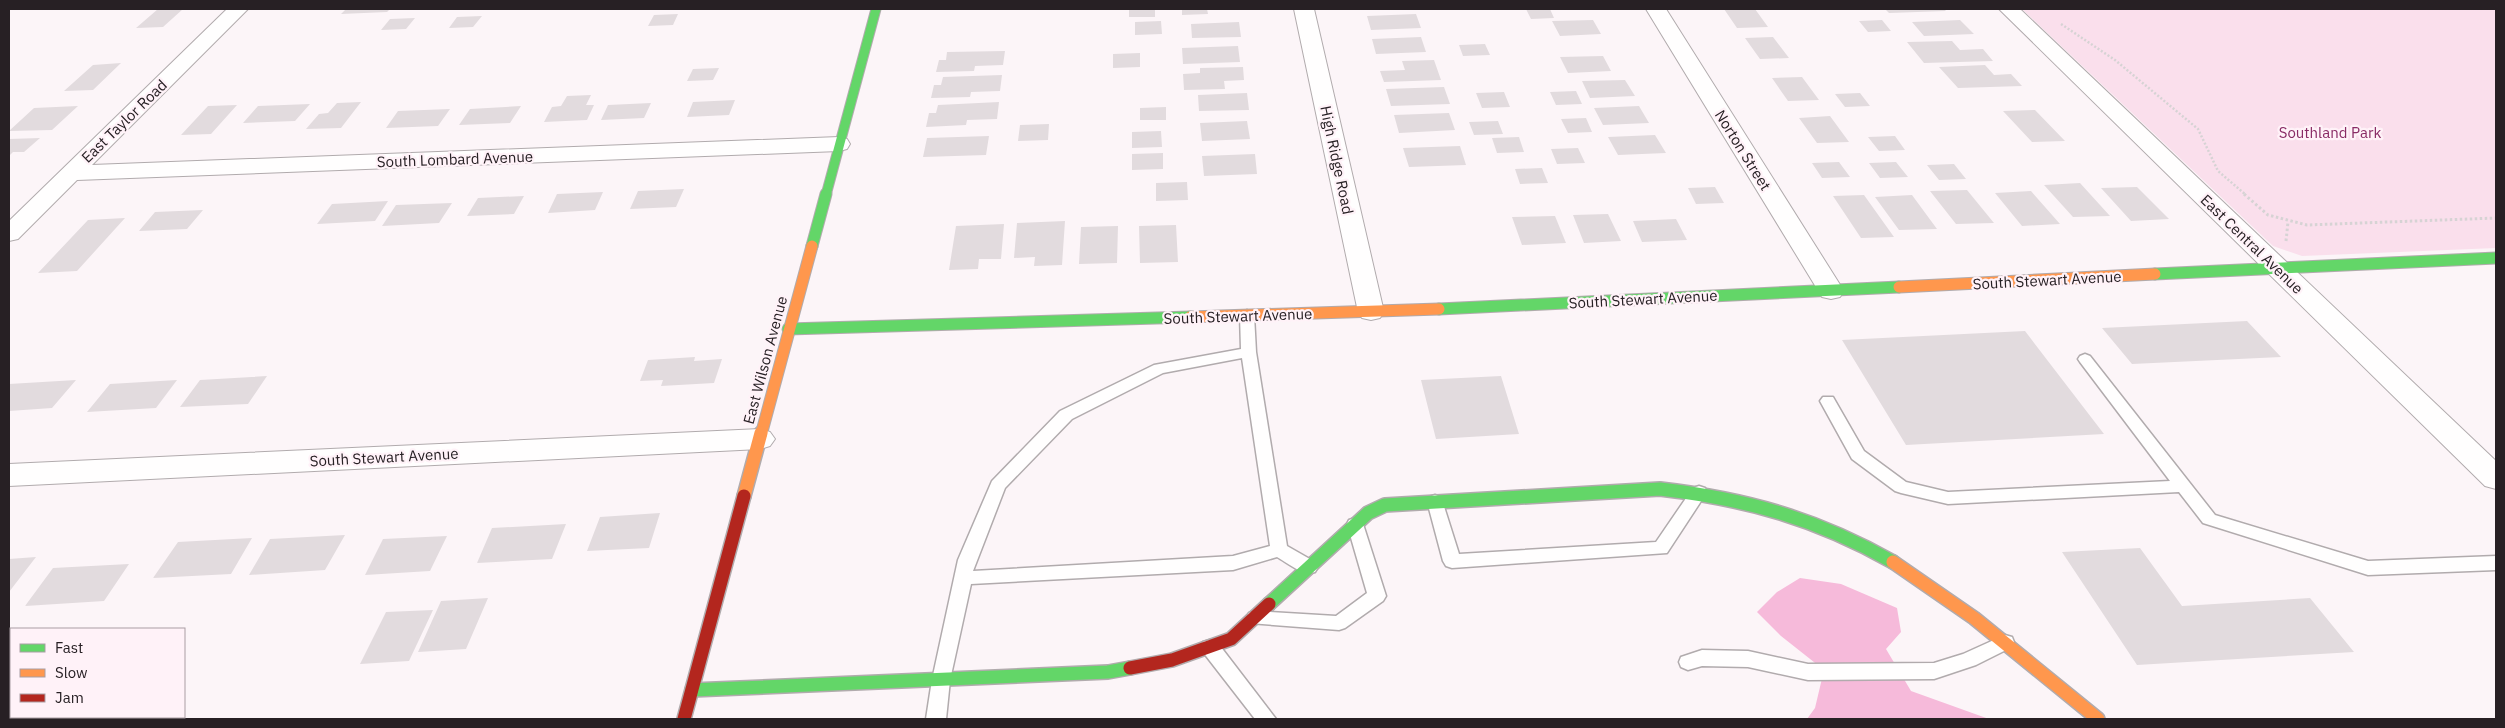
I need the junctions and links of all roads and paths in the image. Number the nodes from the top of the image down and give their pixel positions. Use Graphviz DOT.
graph roads {
  1 [pos="238,9"];
  2 [pos="876,9"];
  3 [pos="1304,9"];
  4 [pos="1656,9"];
  5 [pos="2009,9"];
  6 [pos="2058,22"];
  7 [pos="839,144"];
  8 [pos="71,173"];
  9 [pos="2496,218"];
  10 [pos="9,234"];
  11 [pos="2496,258"];
  12 [pos="2276,268"];
  13 [pos="1831,290"];
  14 [pos="1370,312"];
  15 [pos="1247,315"];
  16 [pos="788,329"];
  17 [pos="1249,352"];
  18 [pos="2085,359"];
  19 [pos="1828,401"];
  20 [pos="760,439"];
  21 [pos="9,475"];
  22 [pos="2496,478"];
  23 [pos="2183,486"];
  24 [pos="1699,492"];
  25 [pos="1435,501"];
  26 [pos="1355,524"];
  27 [pos="1279,550"];
  28 [pos="2496,563"];
  29 [pos="1308,566"];
  30 [pos="964,578"];
  31 [pos="1254,618"];
  32 [pos="2005,642"];
  33 [pos="1210,647"];
  34 [pos="1688,662"];
  35 [pos="941,680"];
  36 [pos="692,690"];
  37 [pos="684,719"];
  38 [pos="936,719"];
  39 [pos="1266,719"];
  40 [pos="2098,719"];
  1 -- 8 [label="street, East Taylor Road"];
  2 -- 7 [label="street, East Wilson Avenue"];
  3 -- 14 [label="street, High Ridge Road"];
  4 -- 13 [label="street, Norton Street"];
  5 -- 12 [label="street, East Central Avenue"];
  6 -- 9 [label="path"];
  7 -- 8 [label="street, South Lombard Avenue"];
  7 -- 16 [label="street, East Wilson Avenue"];
  8 -- 10 [label="street, East Taylor Road"];
  11 -- 12 [label="street, South Stewart Avenue"];
  12 -- 13 [label="street, South Stewart Avenue"];
  12 -- 22 [label="street, East Central Avenue"];
  13 -- 14 [label="street, South Stewart Avenue"];
  14 -- 15 [label="street, South Stewart Avenue"];
  15 -- 16 [label="street, South Stewart Avenue"];
  15 -- 17 [label="lane"];
  16 -- 20 [label="street, East Wilson Avenue"];
  17 -- 27 [label="lane"];
  17 -- 30 [label="lane"];
  18 -- 23 [label="lane"];
  19 -- 23 [label="lane"];
  20 -- 21 [label="street, South Stewart Avenue"];
  20 -- 36 [label="street, East Wilson Avenue"];
  23 -- 28 [label="lane"];
  24 -- 25 [label="street"];
  24 -- 25 [label="lane"];
  24 -- 32 [label="street"];
  25 -- 26 [label="street"];
  26 -- 29 [label="street"];
  26 -- 31 [label="lane"];
  27 -- 29 [label="lane"];
  27 -- 30 [label="lane"];
  29 -- 31 [label="street"];
  30 -- 35 [label="lane"];
  31 -- 33 [label="street"];
  32 -- 34 [label="lane"];
  32 -- 40 [label="street"];
  33 -- 35 [label="street"];
  33 -- 39 [label="lane"];
  35 -- 36 [label="street"];
  35 -- 38 [label="lane"];
  36 -- 37 [label="street, East Wilson Avenue"];
}
